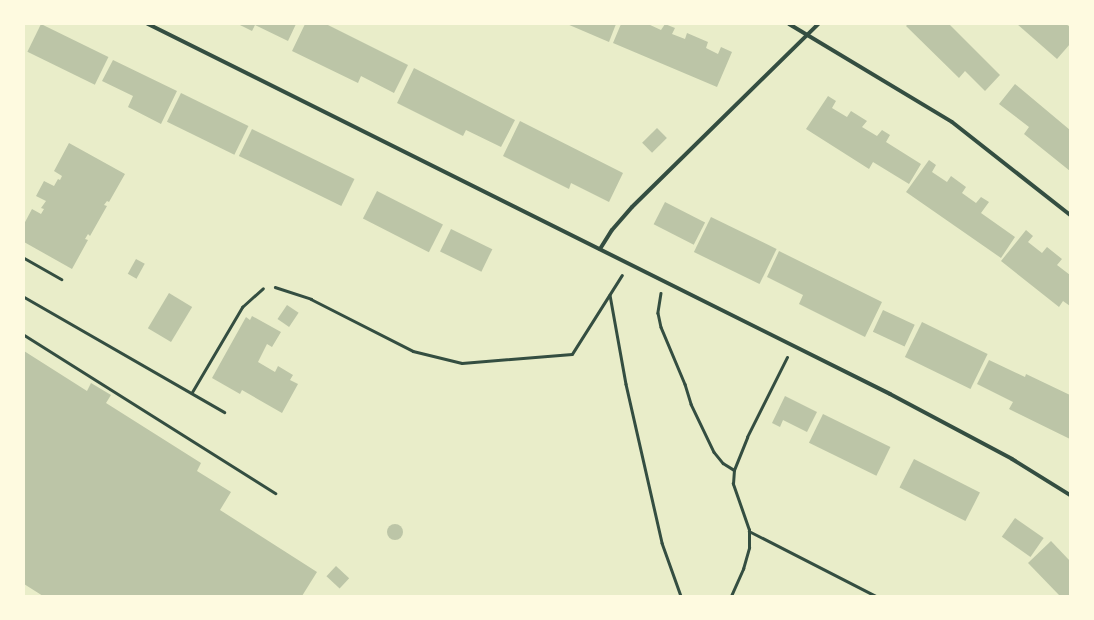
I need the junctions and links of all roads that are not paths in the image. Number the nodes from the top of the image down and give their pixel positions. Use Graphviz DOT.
graph roads {
  1 [pos="148,24"];
  2 [pos="788,24"];
  3 [pos="818,24"];
  4 [pos="807,35"];
  5 [pos="1070,215"];
  6 [pos="600,249"];
  7 [pos="24,258"];
  8 [pos="61,279"];
  9 [pos="263,288"];
  10 [pos="24,297"];
  11 [pos="24,335"];
  12 [pos="192,392"];
  13 [pos="224,412"];
  14 [pos="275,493"];
  15 [pos="1070,495"];
  1 -- 6 [label="street"];
  2 -- 4 [label="street"];
  3 -- 4 [label="street"];
  4 -- 5 [label="street"];
  4 -- 6 [label="street"];
  6 -- 15 [label="street"];
  7 -- 8 [label="lane"];
  9 -- 12 [label="lane"];
  10 -- 12 [label="lane"];
  11 -- 14 [label="lane"];
  12 -- 13 [label="lane"];
}
